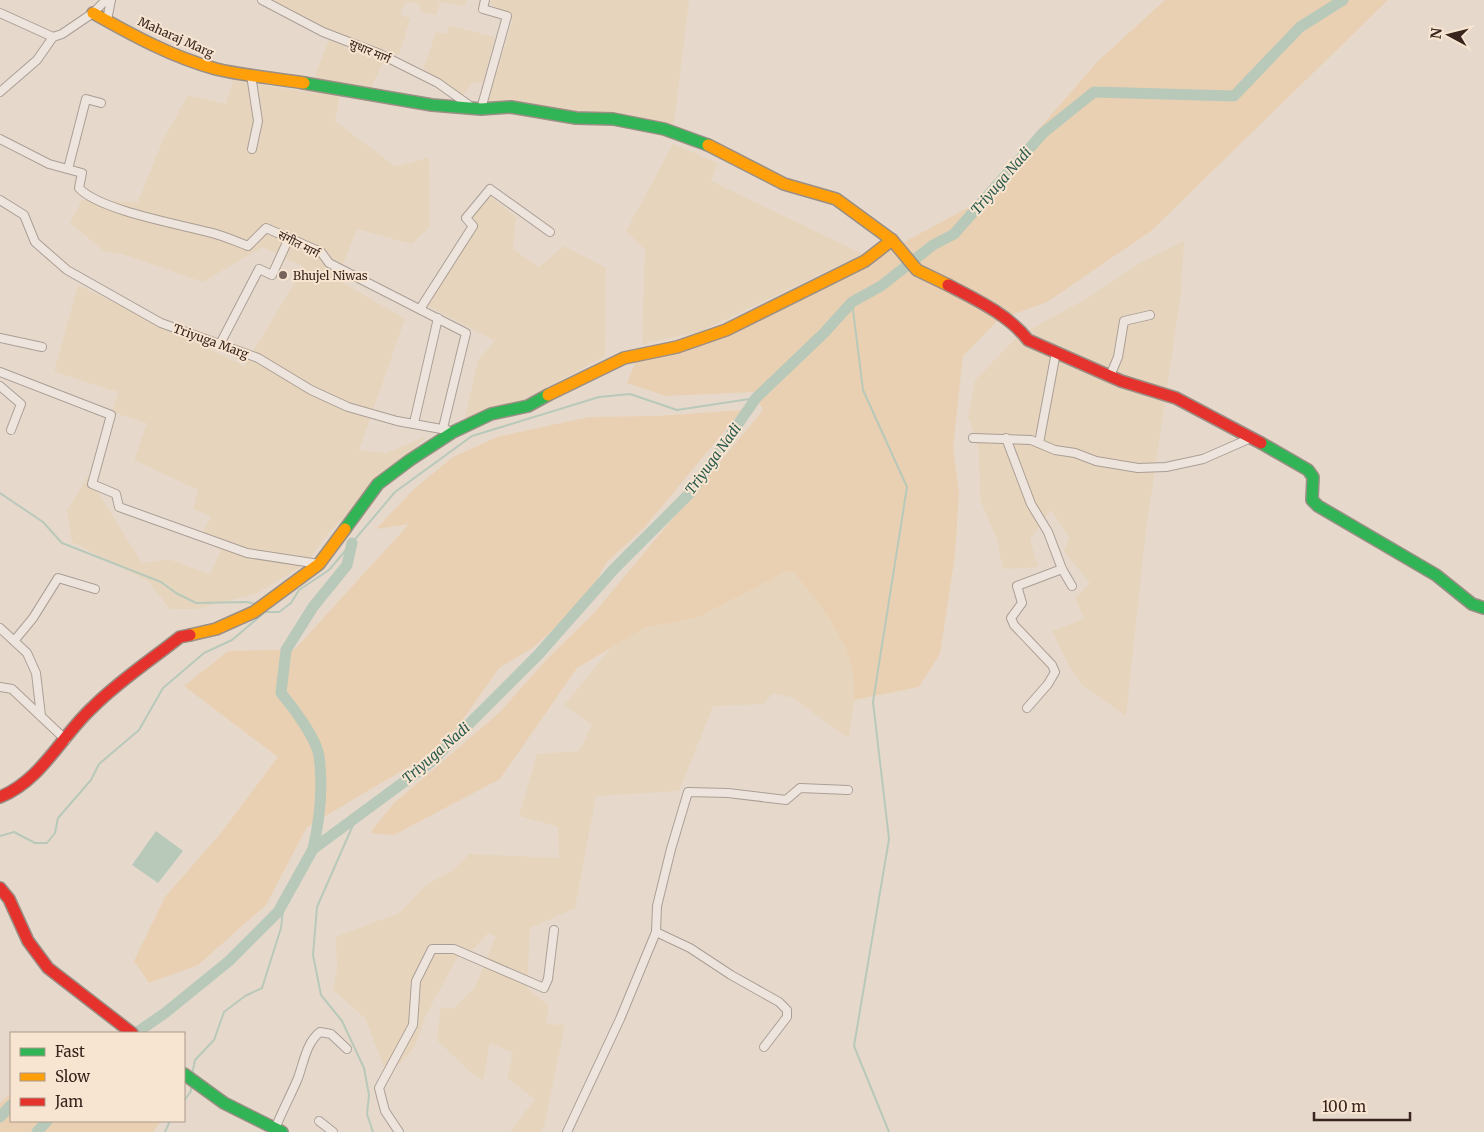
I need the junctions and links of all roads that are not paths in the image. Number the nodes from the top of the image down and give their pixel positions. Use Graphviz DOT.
graph roads {
  1 [pos="106,0"];
  2 [pos="111,0"];
  3 [pos="262,0"];
  4 [pos="485,0"];
  5 [pos="0,13"];
  6 [pos="93,13"];
  7 [pos="107,20"];
  8 [pos="53,36"];
  9 [pos="250,75"];
  10 [pos="0,92"];
  11 [pos="101,103"];
  12 [pos="478,109"];
  13 [pos="0,139"];
  14 [pos="252,149"];
  15 [pos="68,170"];
  16 [pos="0,200"];
  17 [pos="550,232"];
  18 [pos="290,238"];
  19 [pos="892,240"];
  20 [pos="420,309"];
  21 [pos="1150,315"];
  22 [pos="438,318"];
  23 [pos="0,338"];
  24 [pos="220,344"];
  25 [pos="42,347"];
  26 [pos="1056,352"];
  27 [pos="0,372"];
  28 [pos="1110,376"];
  29 [pos="0,386"];
  30 [pos="414,422"];
  31 [pos="11,430"];
  32 [pos="448,430"];
  33 [pos="972,438"];
  34 [pos="1006,438"];
  35 [pos="1251,438"];
  36 [pos="1039,443"];
  37 [pos="319,564"];
  38 [pos="1062,569"];
  39 [pos="1072,586"];
  40 [pos="95,589"];
  41 [pos="1484,608"];
  42 [pos="0,628"];
  43 [pos="14,641"];
  44 [pos="0,687"];
  45 [pos="1027,708"];
  46 [pos="41,716"];
  47 [pos="66,740"];
  48 [pos="848,790"];
  49 [pos="0,797"];
  50 [pos="0,888"];
  51 [pos="554,930"];
  52 [pos="656,932"];
  53 [pos="131,1032"];
  54 [pos="764,1047"];
  55 [pos="347,1049"];
  56 [pos="185,1075"];
  57 [pos="319,1121"];
  58 [pos="278,1130"];
  59 [pos="334,1132"];
  60 [pos="399,1132"];
  61 [pos="567,1132"];
  1 -- 6 [label="street"];
  2 -- 7 [label="street"];
  3 -- 12 [label="street, सुधार मार्ग"];
  4 -- 12 [label="street"];
  5 -- 8 [label="street"];
  6 -- 7 [label="street, Maharaj Marg"];
  6 -- 8 [label="street"];
  7 -- 9 [label="street, Maharaj Marg"];
  8 -- 10 [label="street"];
  9 -- 12 [label="street, Maharaj Marg"];
  9 -- 14 [label="street"];
  11 -- 15 [label="street"];
  12 -- 19 [label="street, Maharaj Marg"];
  13 -- 15 [label="street, संगीत मार्ग"];
  15 -- 18 [label="street, संगीत मार्ग"];
  16 -- 24 [label="street, Triyuga Marg"];
  17 -- 20 [label="street"];
  18 -- 20 [label="street, संगीत मार्ग"];
  18 -- 24 [label="street"];
  19 -- 26 [label="street, Maharaj Marg"];
  19 -- 32 [label="street"];
  20 -- 22 [label="street, संगीत मार्ग"];
  21 -- 28 [label="street"];
  22 -- 30 [label="street"];
  22 -- 32 [label="street, संगीत मार्ग"];
  23 -- 25 [label="street"];
  24 -- 30 [label="street, Triyuga Marg"];
  26 -- 28 [label="street, Maharaj Marg"];
  26 -- 36 [label="street"];
  27 -- 37 [label="street"];
  28 -- 35 [label="street, Maharaj Marg"];
  29 -- 31 [label="street"];
  30 -- 32 [label="street, Triyuga Marg"];
  32 -- 37 [label="street"];
  33 -- 34 [label="street"];
  34 -- 36 [label="street"];
  34 -- 38 [label="street"];
  35 -- 36 [label="street"];
  35 -- 41 [label="street, Maharaj Marg"];
  37 -- 47 [label="street"];
  38 -- 39 [label="street"];
  38 -- 45 [label="street"];
  40 -- 43 [label="street"];
  42 -- 43 [label="street"];
  43 -- 46 [label="street"];
  44 -- 46 [label="street"];
  46 -- 47 [label="street"];
  47 -- 49 [label="street"];
  48 -- 52 [label="street"];
  50 -- 53 [label="street"];
  51 -- 60 [label="street"];
  52 -- 54 [label="street"];
  52 -- 61 [label="street"];
  55 -- 58 [label="street"];
  56 -- 58 [label="street"];
  57 -- 59 [label="street"];
}
